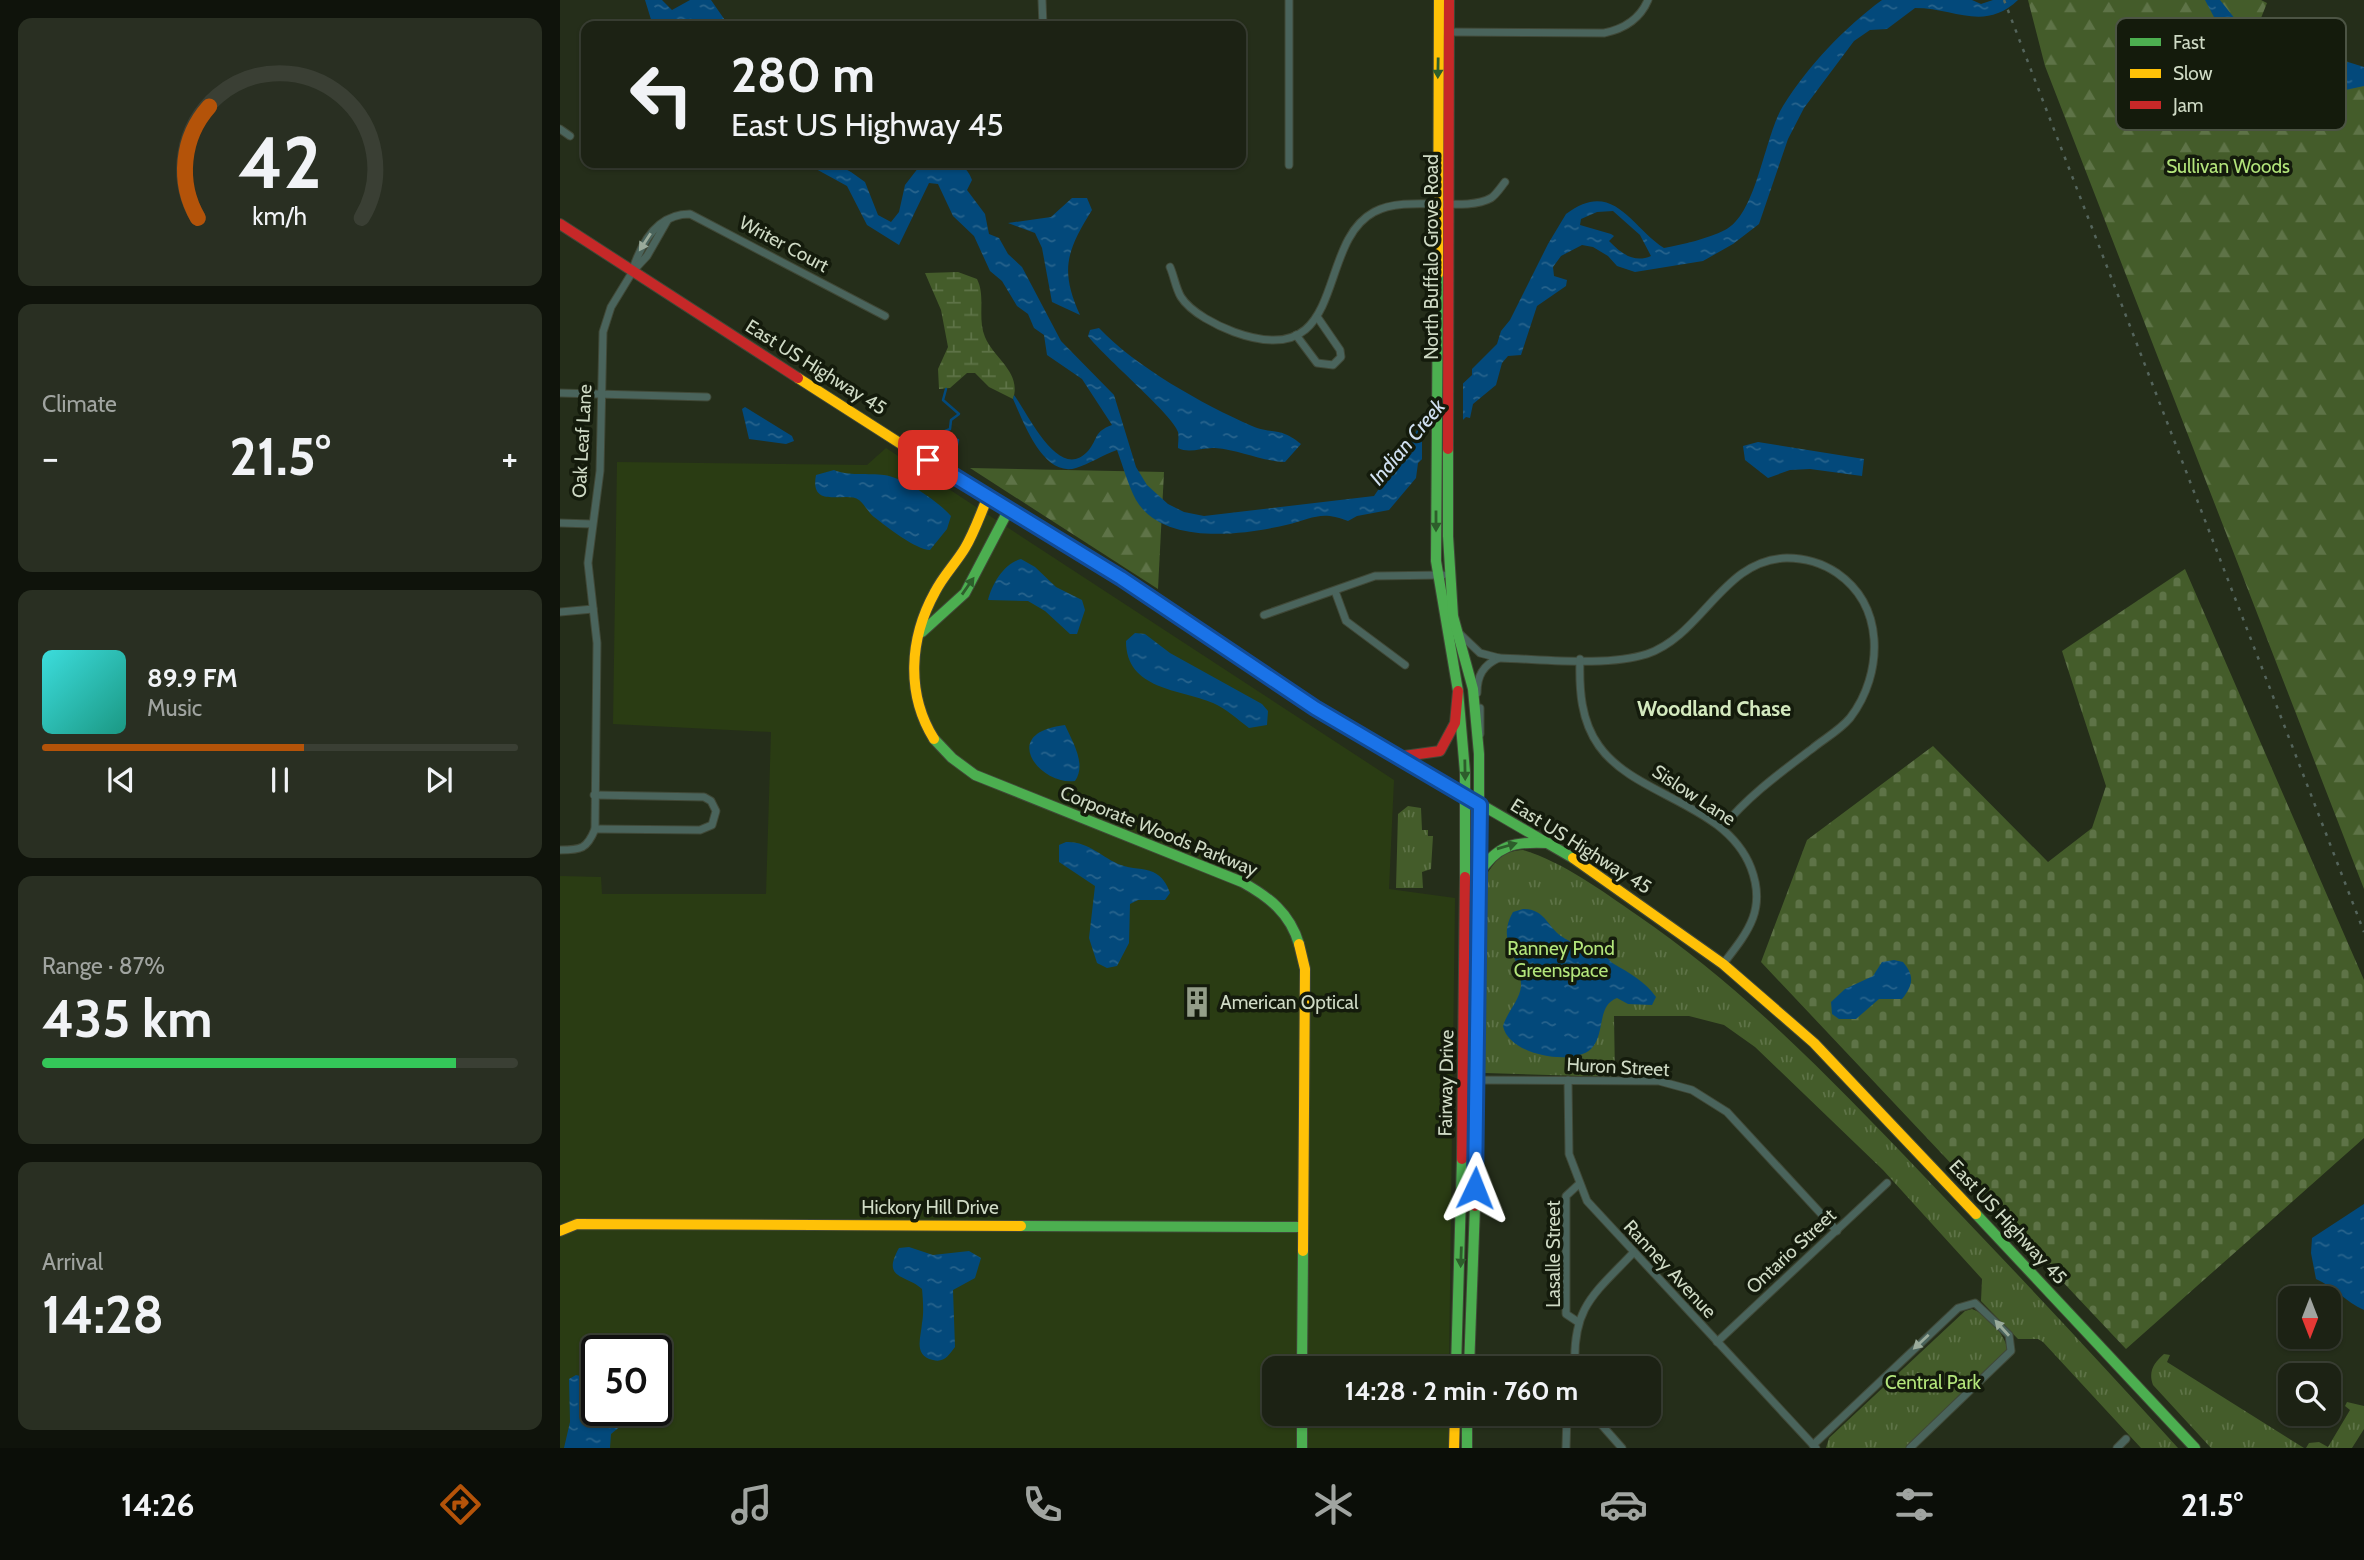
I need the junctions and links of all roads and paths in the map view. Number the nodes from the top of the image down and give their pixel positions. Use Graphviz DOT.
graph roads {
  1 [pos="1042,0"];
  2 [pos="1289,0"];
  3 [pos="1439,0"];
  4 [pos="1449,0"];
  5 [pos="1648,0"];
  6 [pos="1044,21"];
  7 [pos="1444,32"];
  8 [pos="560,129"];
  9 [pos="570,136"];
  10 [pos="1289,165"];
  11 [pos="1505,182"];
  12 [pos="1443,203"];
  13 [pos="560,225"];
  14 [pos="1170,267"];
  15 [pos="633,271"];
  16 [pos="885,316"];
  17 [pos="1318,318"];
  18 [pos="1296,335"];
  19 [pos="560,393"];
  20 [pos="600,396"];
  21 [pos="707,397"];
  22 [pos="1441,452"];
  23 [pos="987,499"];
  24 [pos="1008,511"];
  25 [pos="560,523"];
  26 [pos="592,524"];
  27 [pos="1437,575"];
  28 [pos="1450,576"];
  29 [pos="1335,591"];
  30 [pos="593,609"];
  31 [pos="560,612"];
  32 [pos="1264,615"];
  33 [pos="1457,631"];
  34 [pos="920,634"];
  35 [pos="1499,657"];
  36 [pos="1580,660"];
  37 [pos="1405,665"];
  38 [pos="1458,691"];
  39 [pos="1478,738"];
  40 [pos="1395,757"];
  41 [pos="594,795"];
  42 [pos="1465,797"];
  43 [pos="1480,805"];
  44 [pos="1722,828"];
  45 [pos="595,829"];
  46 [pos="1549,844"];
  47 [pos="560,850"];
  48 [pos="1478,875"];
  49 [pos="1723,964"];
  50 [pos="1477,1079"];
  51 [pos="1464,1080"];
  52 [pos="1568,1080"];
  53 [pos="1887,1183"];
  54 [pos="1578,1184"];
  55 [pos="1303,1227"];
  56 [pos="560,1231"];
  57 [pos="1836,1231"];
  58 [pos="1633,1253"];
  59 [pos="1578,1322"];
  60 [pos="1717,1342"];
  61 [pos="1302,1356"];
  62 [pos="1456,1356"];
  63 [pos="1469,1356"];
  64 [pos="1575,1356"];
  65 [pos="1302,1426"];
  66 [pos="1455,1426"];
  67 [pos="1467,1426"];
  68 [pos="1567,1426"];
  69 [pos="1601,1426"];
  70 [pos="2126,1439"];
  71 [pos="1815,1446"];
  72 [pos="1618,1447"];
  73 [pos="1302,1448"];
  74 [pos="1454,1448"];
  75 [pos="1467,1448"];
  76 [pos="1566,1448"];
  77 [pos="1910,1448"];
  78 [pos="2117,1448"];
  79 [pos="2195,1448"];
  1 -- 6 [label="street"];
  2 -- 10 [label="street"];
  3 -- 7 [label="main road, North Buffalo Grove Road"];
  4 -- 7 [label="main road, North Buffalo Grove Road"];
  5 -- 7 [label="street"];
  7 -- 12 [label="main road, North Buffalo Grove Road"];
  8 -- 9 [label="street"];
  11 -- 12 [label="street"];
  12 -- 17 [label="street"];
  12 -- 22 [label="main road, North Buffalo Grove Road"];
  13 -- 15 [label="main road, East US Highway 45"];
  14 -- 18 [label="street"];
  15 -- 16 [label="street, Writer Court"];
  15 -- 20 [label="street, Oak Leaf Lane"];
  15 -- 23 [label="main road, East US Highway 45"];
  17 -- 18 [label="street"];
  17 -- 18 [label="street"];
  19 -- 20 [label="street"];
  20 -- 21 [label="street"];
  20 -- 26 [label="street, Oak Leaf Lane"];
  22 -- 27 [label="main road, North Buffalo Grove Road, one-way"];
  22 -- 28 [label="main road, North Buffalo Grove Road"];
  23 -- 24 [label="main road, East US Highway 45"];
  23 -- 34 [label="main road, Corporate Woods Parkway"];
  34 -- 24 [label="main road, one-way"];
  24 -- 40 [label="main road, East US Highway 45"];
  25 -- 26 [label="street"];
  26 -- 30 [label="street, Oak Leaf Lane"];
  27 -- 28 [label="street"];
  27 -- 29 [label="street"];
  27 -- 38 [label="main road, North Buffalo Grove Road"];
  28 -- 33 [label="main road, North Buffalo Grove Road"];
  29 -- 32 [label="street"];
  29 -- 37 [label="street"];
  30 -- 31 [label="street"];
  30 -- 41 [label="street, Oak Leaf Lane"];
  33 -- 35 [label="street"];
  33 -- 39 [label="main road, North Buffalo Grove Road"];
  34 -- 55 [label="main road, Corporate Woods Parkway"];
  35 -- 36 [label="street"];
  35 -- 39 [label="street"];
  36 -- 44 [label="street, Sislow Lane"];
  36 -- 44 [label="street"];
  38 -- 40 [label="main road"];
  38 -- 42 [label="main road, North Buffalo Grove Road, one-way"];
  39 -- 43 [label="main road, North Buffalo Grove Road"];
  40 -- 42 [label="main road, East US Highway 45"];
  41 -- 45 [label="street, Oak Leaf Lane"];
  41 -- 45 [label="street"];
  42 -- 43 [label="main road, East US Highway 45"];
  42 -- 51 [label="main road, Fairway Drive"];
  43 -- 46 [label="main road, East US Highway 45"];
  43 -- 48 [label="main road, Fairway Drive"];
  44 -- 49 [label="street, Sislow Lane"];
  45 -- 47 [label="street"];
  48 -- 46 [label="main road, one-way"];
  46 -- 49 [label="main road, East US Highway 45"];
  48 -- 50 [label="main road, Fairway Drive"];
  49 -- 79 [label="main road, East US Highway 45"];
  50 -- 51 [label="street, Huron Street"];
  50 -- 52 [label="street, Huron Street"];
  50 -- 63 [label="main road, Fairway Drive"];
  51 -- 62 [label="main road, Fairway Drive, one-way"];
  52 -- 54 [label="street, Ranney Avenue"];
  52 -- 57 [label="street, Huron Street"];
  53 -- 57 [label="street, Ontario Street"];
  54 -- 58 [label="street, Ranney Avenue"];
  54 -- 59 [label="street, Lasalle Street"];
  55 -- 56 [label="main road, Hickory Hill Drive"];
  55 -- 61 [label="main road, Corporate Woods Parkway"];
  57 -- 60 [label="street, Ontario Street"];
  58 -- 59 [label="street, Lasalle Street"];
  58 -- 60 [label="street, Ranney Avenue"];
  59 -- 64 [label="street, Lasalle Street"];
  60 -- 71 [label="street, Ranney Avenue"];
  65 -- 73 [label="main road"];
  66 -- 74 [label="main road"];
  67 -- 75 [label="main road"];
  68 -- 76 [label="street"];
  69 -- 72 [label="street"];
  70 -- 78 [label="street"];
  77 -- 71 [label="street, one-way"];
}
